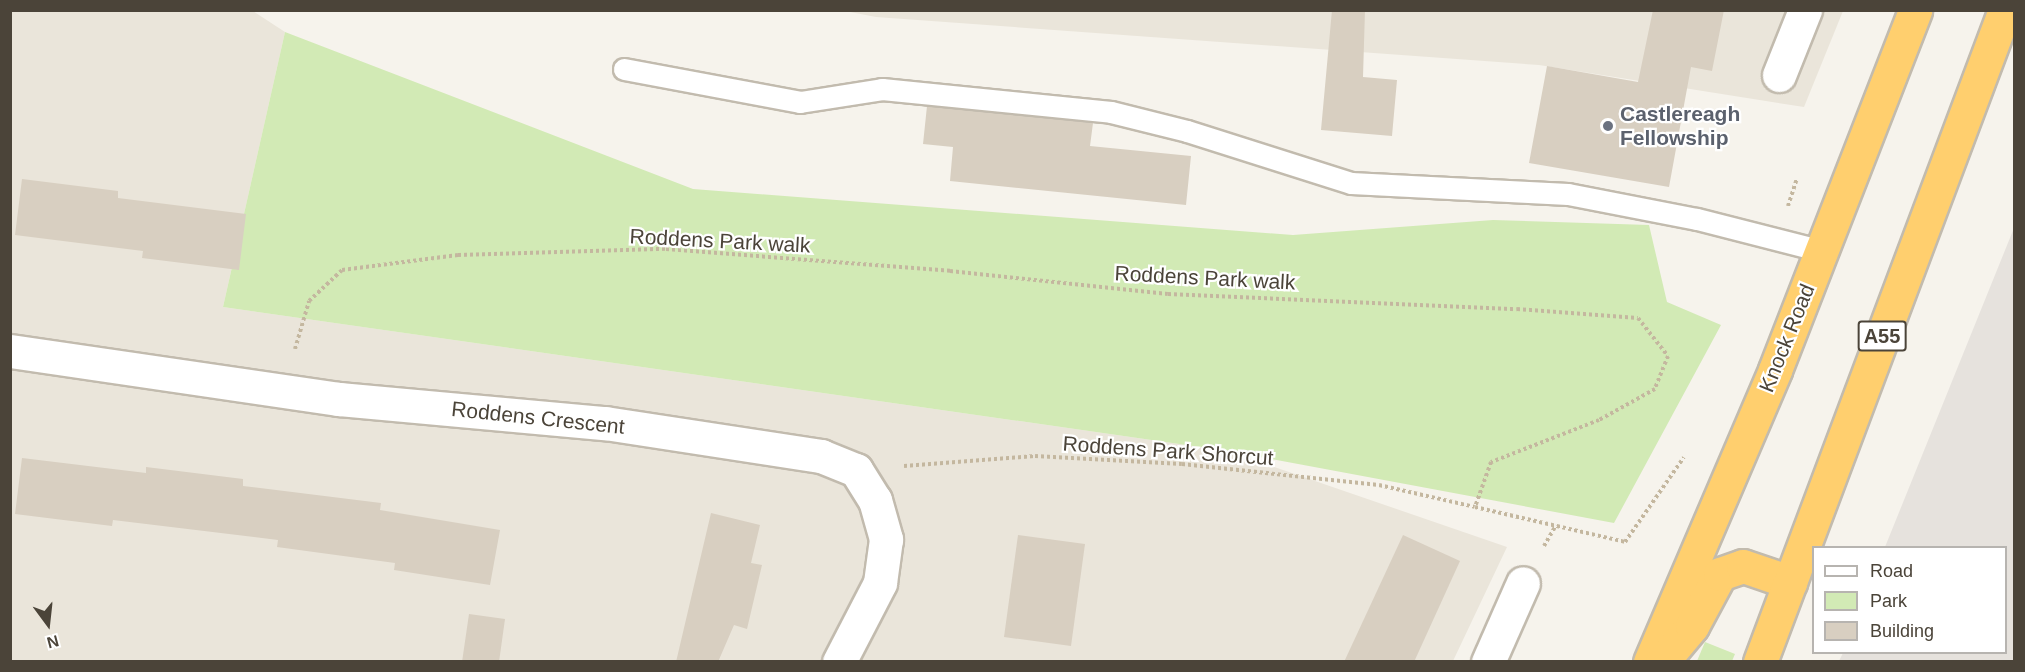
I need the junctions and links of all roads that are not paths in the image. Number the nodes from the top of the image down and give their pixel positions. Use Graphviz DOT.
graph roads {
  1 [pos="1805,10"];
  2 [pos="1915,10"];
  3 [pos="2005,10"];
  4 [pos="624,69"];
  5 [pos="1779,75"];
  6 [pos="1823,251"];
  7 [pos="10,351"];
  8 [pos="1790,582"];
  9 [pos="1523,583"];
  10 [pos="839,662"];
  11 [pos="1488,662"];
  12 [pos="1650,662"];
  13 [pos="1662,662"];
  14 [pos="1760,662"];
  1 -- 5 [label="street"];
  2 -- 6 [label="highway, Knock Road"];
  3 -- 8 [label="highway, A55"];
  4 -- 6 [label="lane"];
  6 -- 12 [label="highway, Knock Road"];
  7 -- 10 [label="street, Roddens Crescent"];
  8 -- 13 [label="highway"];
  8 -- 14 [label="highway, A55"];
  9 -- 11 [label="street"];
}
